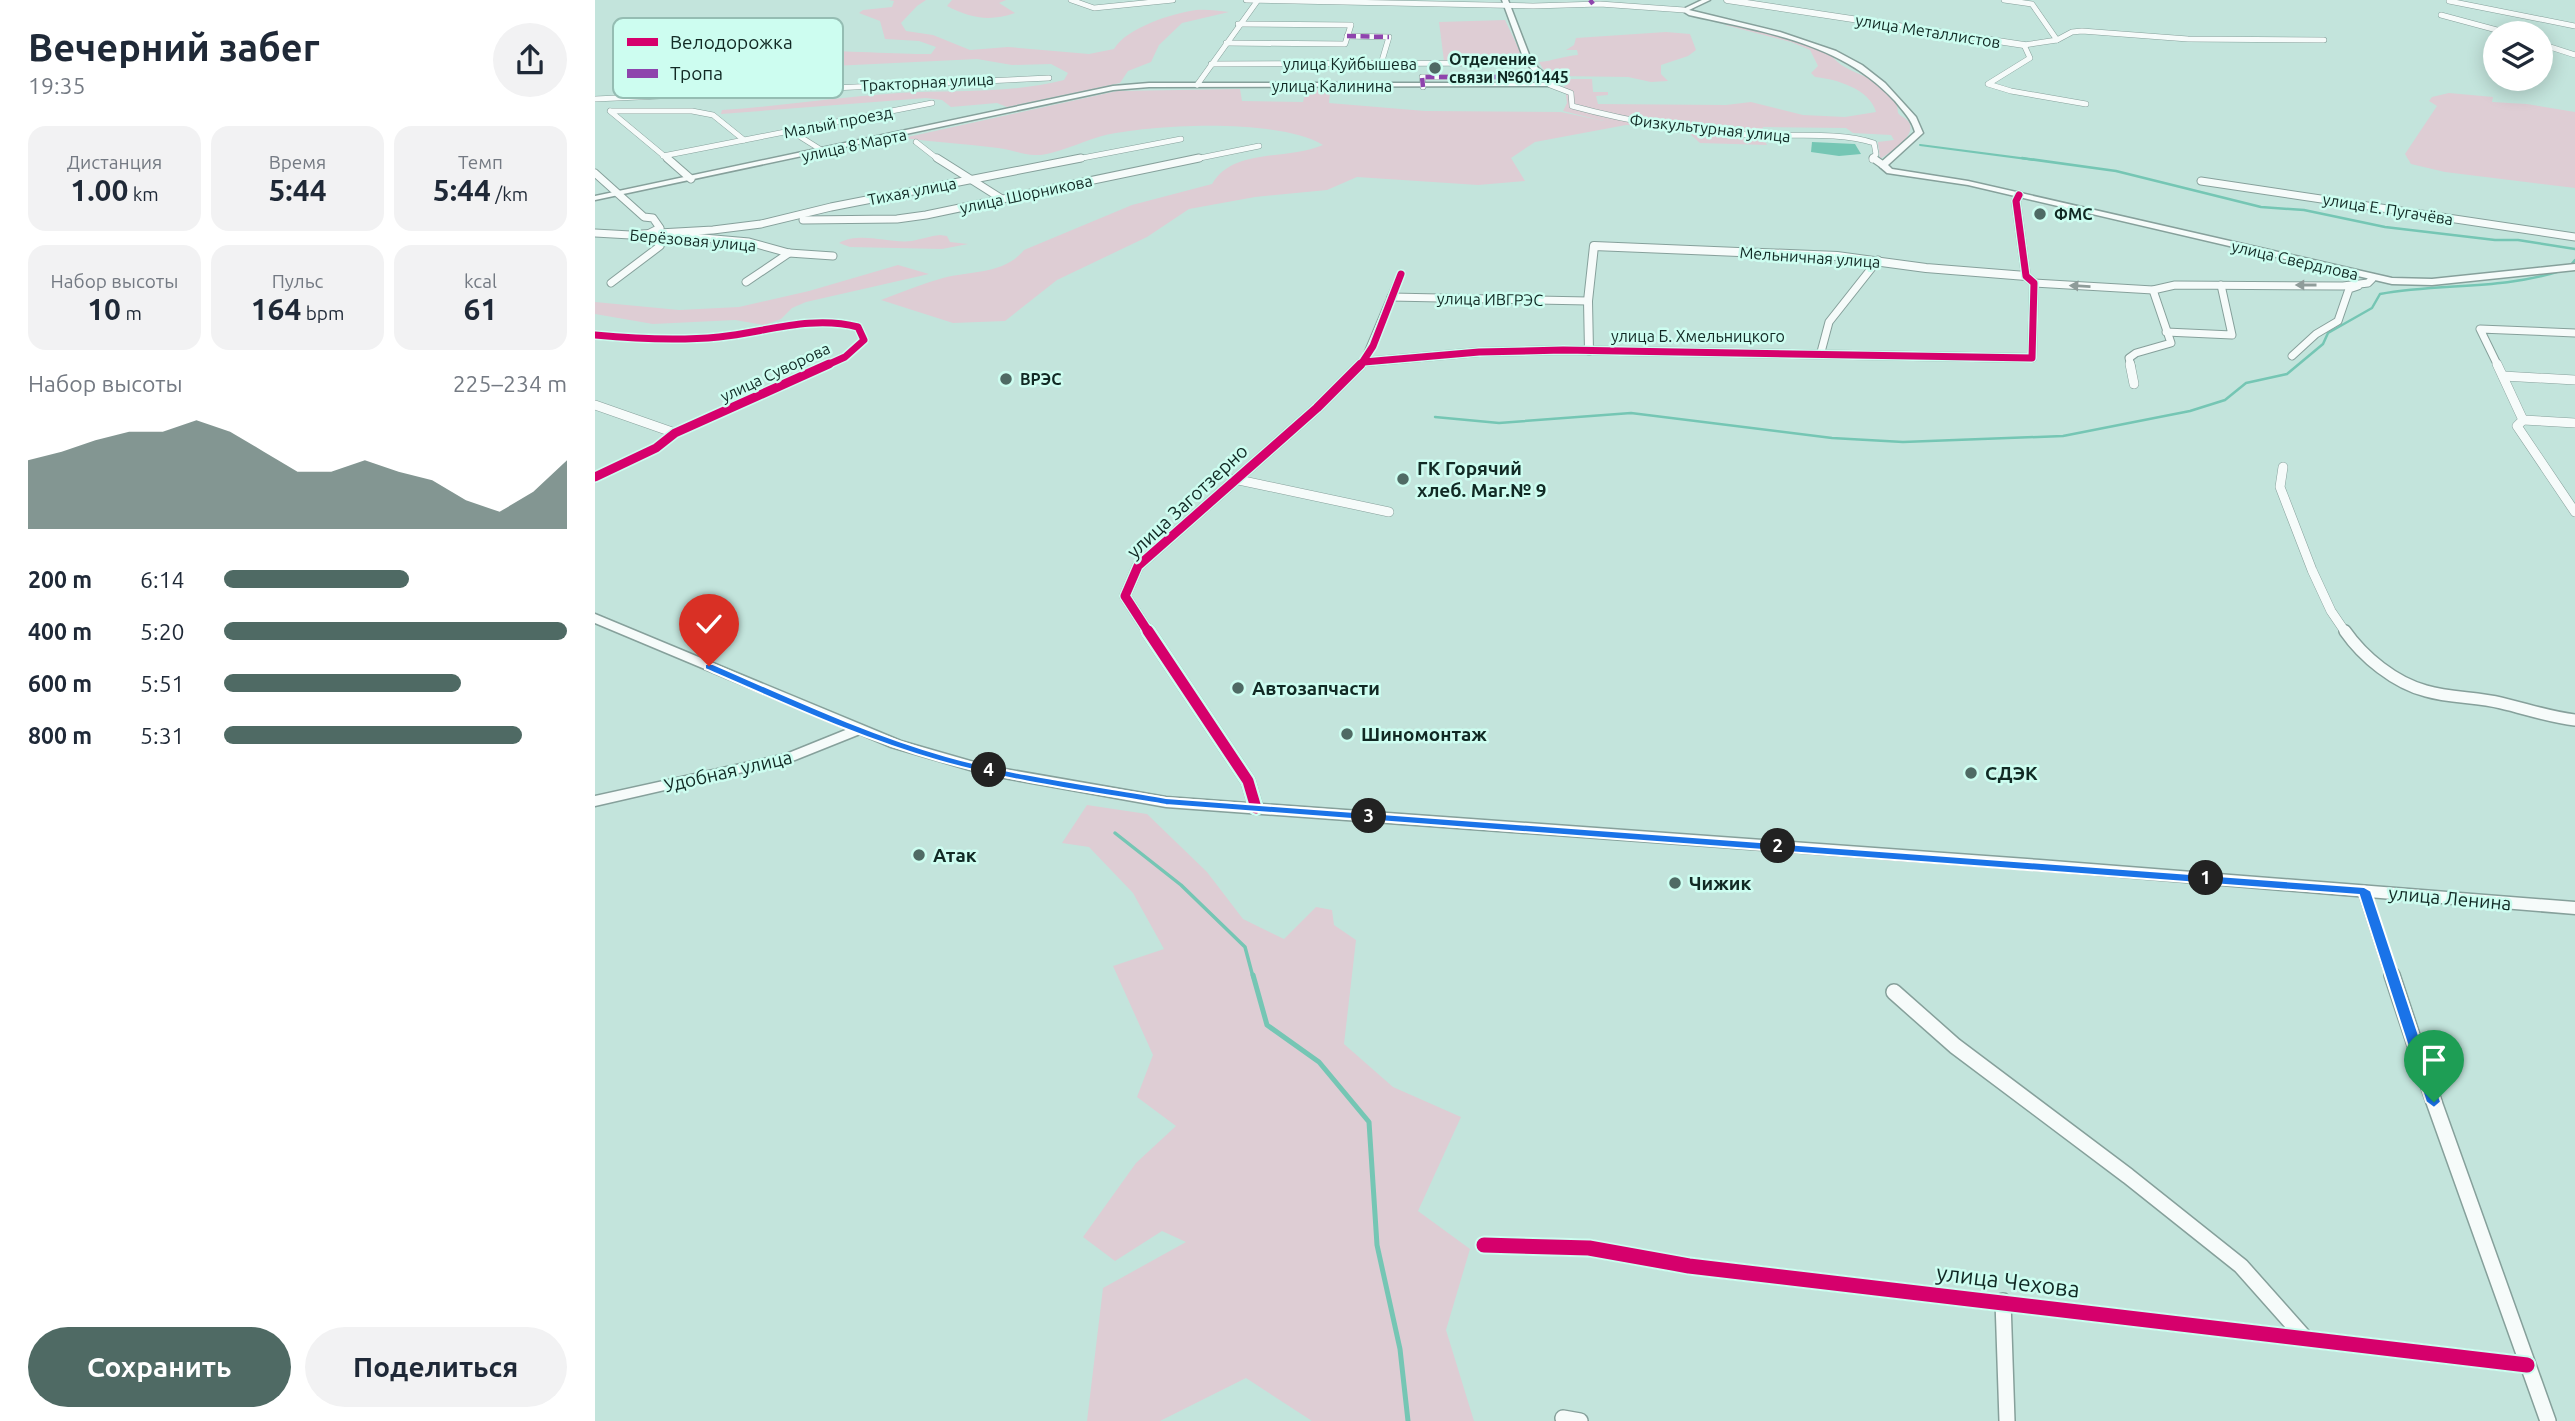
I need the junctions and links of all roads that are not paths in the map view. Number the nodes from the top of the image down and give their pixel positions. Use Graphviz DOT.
graph roads {
  1 [pos="1071,0"];
  2 [pos="1173,0"];
  3 [pos="1246,0"];
  4 [pos="1258,0"];
  5 [pos="1707,0"];
  6 [pos="1727,0"];
  7 [pos="2004,0"];
  8 [pos="1333,1"];
  9 [pos="2449,1"];
  10 [pos="1506,2"];
  11 [pos="1591,2"];
  12 [pos="1684,10"];
  13 [pos="2441,15"];
  14 [pos="1238,24"];
  15 [pos="2483,26"];
  16 [pos="2575,26"];
  17 [pos="1347,36"];
  18 [pos="2057,40"];
  19 [pos="2324,40"];
  20 [pos="1226,43"];
  21 [pos="2024,45"];
  22 [pos="2553,48"];
  23 [pos="2575,55"];
  24 [pos="1530,63"];
  25 [pos="1211,64"];
  26 [pos="1381,64"];
  27 [pos="1539,75"];
  28 [pos="1480,77"];
  29 [pos="1049,78"];
  30 [pos="1549,81"];
  31 [pos="1198,85"];
  32 [pos="1530,86"];
  33 [pos="843,87"];
  34 [pos="1423,87"];
  35 [pos="1478,87"];
  36 [pos="1113,88"];
  37 [pos="610,98"];
  38 [pos="613,98"];
  39 [pos="595,99"];
  40 [pos="933,103"];
  41 [pos="2086,104"];
  42 [pos="611,111"];
  43 [pos="791,131"];
  44 [pos="1181,139"];
  45 [pos="744,140"];
  46 [pos="916,142"];
  47 [pos="1259,146"];
  48 [pos="823,151"];
  49 [pos="663,156"];
  50 [pos="1883,165"];
  51 [pos="595,173"];
  52 [pos="691,178"];
  53 [pos="971,180"];
  54 [pos="2201,181"];
  55 [pos="619,193"];
  56 [pos="2019,195"];
  57 [pos="595,198"];
  58 [pos="1002,199"];
  59 [pos="790,220"];
  60 [pos="595,233"];
  61 [pos="648,235"];
  62 [pos="2573,237"];
  63 [pos="789,253"];
  64 [pos="832,256"];
  65 [pos="1878,260"];
  66 [pos="2575,267"];
  67 [pos="1401,274"];
  68 [pos="2026,276"];
  69 [pos="2370,281"];
  70 [pos="746,282"];
  71 [pos="611,283"];
  72 [pos="2034,283"];
  73 [pos="2221,285"];
  74 [pos="2153,290"];
  75 [pos="1391,298"];
  76 [pos="1588,301"];
  77 [pos="2166,331"];
  78 [pos="2575,333"];
  79 [pos="595,335"];
  80 [pos="1589,351"];
  81 [pos="1821,352"];
  82 [pos="2292,356"];
  83 [pos="2032,358"];
  84 [pos="1364,362"];
  85 [pos="2503,376"];
  86 [pos="2575,380"];
  87 [pos="2134,384"];
  88 [pos="595,405"];
  89 [pos="2522,421"];
  90 [pos="2575,423"];
  91 [pos="675,433"];
  92 [pos="2283,467"];
  93 [pos="595,477"];
  94 [pos="1234,479"];
  95 [pos="1389,512"];
  96 [pos="2575,512"];
  97 [pos="595,618"];
  98 [pos="2575,720"];
  99 [pos="858,730"];
  100 [pos="595,801"];
  101 [pos="1257,808"];
  102 [pos="2364,891"];
  103 [pos="2575,908"];
  104 [pos="1894,992"];
  105 [pos="1484,1245"];
  106 [pos="2003,1301"];
  107 [pos="2305,1338"];
  108 [pos="2527,1365"];
  109 [pos="2007,1421"];
  110 [pos="2548,1421"];
  1 -- 2 [label="street"];
  3 -- 4 [label="street"];
  4 -- 8 [label="street"];
  4 -- 14 [label="street"];
  5 -- 12 [label="main road"];
  6 -- 21 [label="street, улица Металлистов"];
  7 -- 18 [label="street"];
  8 -- 10 [label="street"];
  9 -- 16 [label="street"];
  10 -- 11 [label="street"];
  10 -- 24 [label="main road, Физкультурная улица"];
  11 -- 12 [label="street"];
  12 -- 50 [label="main road"];
  13 -- 15 [label="street"];
  14 -- 17 [label="street"];
  14 -- 20 [label="street"];
  17 -- 20 [label="street"];
  17 -- 26 [label="street"];
  18 -- 19 [label="street, улица Металлистов"];
  18 -- 21 [label="street, улица Металлистов"];
  20 -- 25 [label="street"];
  21 -- 41 [label="street"];
  22 -- 23 [label="street"];
  24 -- 26 [label="street, улица Куйбышева"];
  24 -- 27 [label="main road, Физкультурная улица"];
  25 -- 26 [label="street, улица Куйбышева"];
  25 -- 31 [label="street"];
  27 -- 28 [label="street"];
  27 -- 30 [label="main road, Физкультурная улица"];
  27 -- 32 [label="main road"];
  28 -- 34 [label="street"];
  28 -- 35 [label="street"];
  29 -- 33 [label="street, Тракторная улица"];
  30 -- 32 [label="main road, улица Калинина"];
  30 -- 50 [label="street, Физкультурная улица"];
  31 -- 34 [label="main road, улица Калинина"];
  31 -- 36 [label="main road, улица Калинина"];
  32 -- 35 [label="main road, улица Калинина"];
  34 -- 35 [label="main road, улица Калинина"];
  36 -- 48 [label="main road, улица 8 Марта"];
  37 -- 38 [label="street, Тракторная улица"];
  37 -- 39 [label="street, Тракторная улица"];
  37 -- 42 [label="street"];
  40 -- 43 [label="street, Малый проезд"];
  42 -- 45 [label="street"];
  42 -- 49 [label="street"];
  43 -- 45 [label="street, Малый проезд"];
  43 -- 48 [label="street"];
  44 -- 53 [label="street, Тихая улица"];
  45 -- 49 [label="street, Малый проезд"];
  46 -- 53 [label="street"];
  47 -- 58 [label="street, улица Шорникова"];
  48 -- 52 [label="main road, улица 8 Марта"];
  49 -- 52 [label="street"];
  50 -- 56 [label="main road, улица Свердлова"];
  51 -- 55 [label="street"];
  52 -- 55 [label="main road, улица 8 Марта"];
  53 -- 58 [label="street"];
  53 -- 59 [label="street, Тихая улица"];
  54 -- 62 [label="street, улица Е. Пугачёва"];
  55 -- 57 [label="main road, улица 8 Марта"];
  55 -- 61 [label="street"];
  56 -- 68 [label="street"];
  56 -- 69 [label="main road, улица Свердлова"];
  58 -- 59 [label="street, улица Шорникова"];
  59 -- 61 [label="street, Тихая улица"];
  60 -- 61 [label="street, Берёзовая улица"];
  61 -- 63 [label="street, Берёзовая улица"];
  61 -- 71 [label="street"];
  63 -- 64 [label="street, Берёзовая улица"];
  63 -- 70 [label="street"];
  65 -- 68 [label="street, Мельничная улица"];
  65 -- 76 [label="street, Мельничная улица"];
  65 -- 81 [label="street"];
  66 -- 69 [label="main road, улица Свердлова"];
  67 -- 75 [label="street, улица Заготзерно"];
  68 -- 72 [label="street"];
  69 -- 73 [label="street, one-way"];
  69 -- 82 [label="street"];
  74 -- 72 [label="street, one-way"];
  72 -- 83 [label="street"];
  73 -- 74 [label="street"];
  73 -- 77 [label="street"];
  74 -- 77 [label="street"];
  75 -- 76 [label="street, улица ИВГРЭС"];
  75 -- 84 [label="street, улица Заготзерно"];
  76 -- 80 [label="street"];
  77 -- 87 [label="street"];
  78 -- 85 [label="street"];
  79 -- 91 [label="street, улица Суворова"];
  80 -- 81 [label="street, улица Б. Хмельницкого"];
  80 -- 84 [label="street, улица Б. Хмельницкого"];
  81 -- 83 [label="street, улица Б. Хмельницкого"];
  84 -- 94 [label="street, улица Заготзерно"];
  85 -- 86 [label="street"];
  85 -- 89 [label="street"];
  88 -- 91 [label="street"];
  89 -- 90 [label="street"];
  89 -- 96 [label="street"];
  91 -- 93 [label="street, улица Суворова"];
  92 -- 98 [label="street"];
  94 -- 95 [label="street"];
  94 -- 101 [label="street, улица Заготзерно"];
  97 -- 99 [label="main road, улица Ленина"];
  99 -- 100 [label="main road, Удобная улица"];
  99 -- 101 [label="main road, улица Ленина"];
  101 -- 102 [label="main road, улица Ленина"];
  102 -- 103 [label="main road, улица Ленина"];
  102 -- 108 [label="street"];
  104 -- 107 [label="street"];
  105 -- 106 [label="street, улица Чехова"];
  106 -- 107 [label="street, улица Чехова"];
  106 -- 109 [label="street"];
  107 -- 108 [label="street, улица Чехова"];
  108 -- 110 [label="street"];
}
